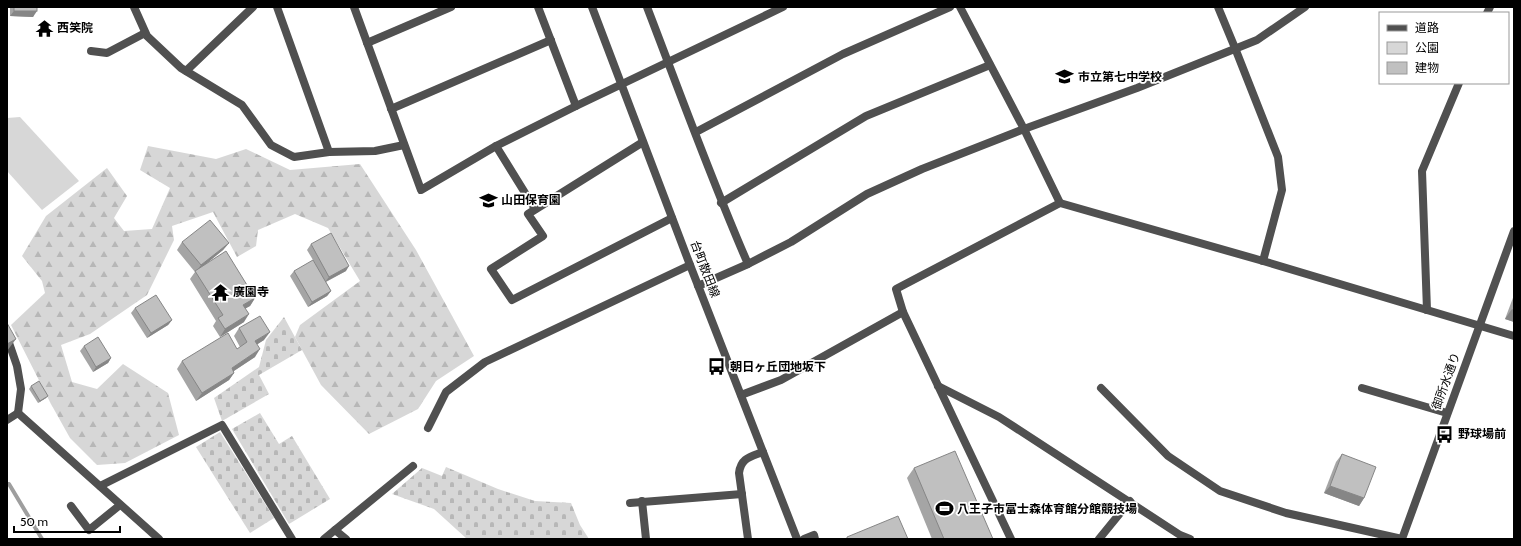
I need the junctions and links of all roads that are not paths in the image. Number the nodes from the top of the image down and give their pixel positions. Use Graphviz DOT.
graph roads {
  1 [pos="134,7"];
  2 [pos="253,7"];
  3 [pos="277,7"];
  4 [pos="354,7"];
  5 [pos="451,7"];
  6 [pos="538,7"];
  7 [pos="592,7"];
  8 [pos="647,7"];
  9 [pos="783,7"];
  10 [pos="950,7"];
  11 [pos="960,7"];
  12 [pos="1218,7"];
  13 [pos="1305,7"];
  14 [pos="145,33"];
  15 [pos="551,40"];
  16 [pos="367,43"];
  17 [pos="1235,48"];
  18 [pos="91,51"];
  19 [pos="668,62"];
  20 [pos="990,65"];
  21 [pos="186,71"];
  22 [pos="1458,84"];
  23 [pos="621,86"];
  24 [pos="576,106"];
  25 [pos="391,109"];
  26 [pos="1024,129"];
  27 [pos="696,132"];
  28 [pos="643,142"];
  29 [pos="404,145"];
  30 [pos="496,146"];
  31 [pos="329,152"];
  32 [pos="721,203"];
  33 [pos="1060,203"];
  34 [pos="535,209"];
  35 [pos="672,218"];
  36 [pos="1514,230"];
  37 [pos="1263,261"];
  38 [pos="748,264"];
  39 [pos="690,265"];
  40 [pos="698,286"];
  41 [pos="1426,310"];
  42 [pos="903,312"];
  43 [pos="1479,326"];
  44 [pos="1514,336"];
  45 [pos="7,338"];
  46 [pos="938,386"];
  47 [pos="1101,388"];
  48 [pos="1362,388"];
  49 [pos="741,395"];
  50 [pos="18,413"];
  51 [pos="1447,413"];
  52 [pos="7,420"];
  53 [pos="428,428"];
  54 [pos="763,452"];
  55 [pos="413,466"];
  56 [pos="100,486"];
  57 [pos="742,494"];
  58 [pos="642,501"];
  59 [pos="1130,502"];
  60 [pos="630,503"];
  61 [pos="120,505"];
  62 [pos="71,506"];
  63 [pos="335,530"];
  64 [pos="158,539"];
  65 [pos="292,539"];
  66 [pos="324,539"];
  67 [pos="346,539"];
  68 [pos="646,539"];
  69 [pos="746,539"];
  70 [pos="797,539"];
  71 [pos="804,539"];
  72 [pos="815,539"];
  73 [pos="1010,539"];
  74 [pos="1099,539"];
  75 [pos="1190,539"];
  76 [pos="1402,539"];
  1 -- 14 [label="street"];
  2 -- 21 [label="street"];
  3 -- 31 [label="street"];
  4 -- 16 [label="street"];
  5 -- 16 [label="street"];
  6 -- 15 [label="street"];
  7 -- 23 [label="street, 台町散田線"];
  8 -- 19 [label="street"];
  9 -- 19 [label="street"];
  10 -- 27 [label="street"];
  11 -- 20 [label="street"];
  12 -- 17 [label="street"];
  13 -- 17 [label="street"];
  14 -- 18 [label="street"];
  14 -- 21 [label="street"];
  15 -- 24 [label="street"];
  15 -- 25 [label="street"];
  16 -- 25 [label="street"];
  17 -- 26 [label="street"];
  17 -- 37 [label="street"];
  19 -- 23 [label="street"];
  19 -- 27 [label="street"];
  20 -- 26 [label="street"];
  20 -- 32 [label="street"];
  21 -- 31 [label="street"];
  22 -- 41 [label="street"];
  23 -- 24 [label="street"];
  23 -- 28 [label="street, 台町散田線"];
  24 -- 30 [label="street"];
  25 -- 29 [label="street"];
  26 -- 33 [label="street"];
  26 -- 38 [label="street"];
  27 -- 32 [label="street"];
  28 -- 34 [label="street"];
  28 -- 35 [label="street, 台町散田線"];
  29 -- 30 [label="street"];
  29 -- 31 [label="street"];
  30 -- 34 [label="street"];
  32 -- 38 [label="street"];
  33 -- 37 [label="street"];
  33 -- 42 [label="street"];
  34 -- 35 [label="street"];
  35 -- 39 [label="street, 台町散田線"];
  36 -- 43 [label="street, 御所水通り"];
  37 -- 41 [label="street"];
  38 -- 40 [label="street"];
  39 -- 40 [label="street, 台町散田線"];
  39 -- 53 [label="street"];
  40 -- 49 [label="street, 台町散田線"];
  41 -- 43 [label="street"];
  42 -- 46 [label="street"];
  42 -- 49 [label="street"];
  43 -- 44 [label="street"];
  43 -- 51 [label="street, 御所水通り"];
  45 -- 50 [label="street"];
  46 -- 59 [label="street"];
  46 -- 73 [label="street"];
  47 -- 76 [label="street"];
  48 -- 51 [label="street"];
  49 -- 54 [label="street, 台町散田線"];
  50 -- 52 [label="street"];
  50 -- 56 [label="street"];
  51 -- 76 [label="street, 御所水通り"];
  54 -- 57 [label="street"];
  54 -- 70 [label="street, 台町散田線"];
  55 -- 63 [label="street"];
  56 -- 61 [label="street"];
  56 -- 65 [label="street"];
  57 -- 58 [label="street"];
  57 -- 69 [label="street"];
  58 -- 60 [label="street"];
  58 -- 68 [label="street"];
  59 -- 74 [label="street"];
  59 -- 75 [label="street"];
  61 -- 62 [label="street"];
  61 -- 64 [label="street"];
  63 -- 66 [label="street"];
  63 -- 67 [label="street"];
  71 -- 72 [label="street"];
}
